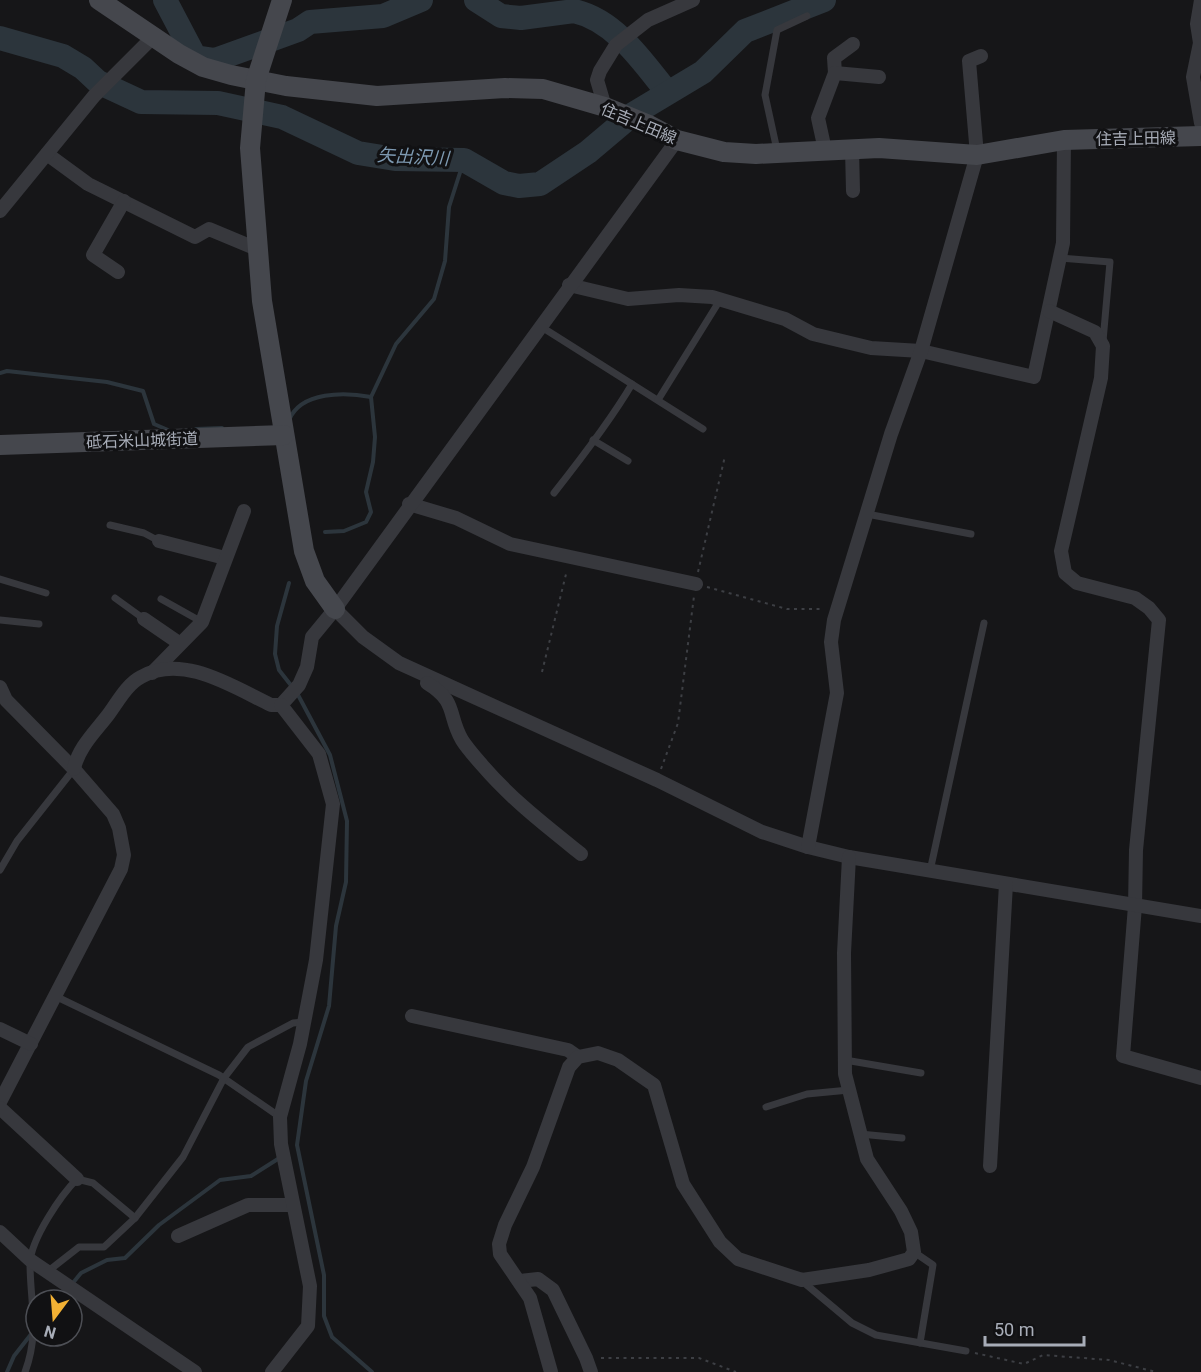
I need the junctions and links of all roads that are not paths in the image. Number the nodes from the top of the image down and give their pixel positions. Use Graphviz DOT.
graph roads {
  1 [pos="99,0"];
  2 [pos="282,0"];
  3 [pos="693,0"];
  4 [pos="1201,0"];
  5 [pos="807,16"];
  6 [pos="152,38"];
  7 [pos="853,44"];
  8 [pos="981,56"];
  9 [pos="835,73"];
  10 [pos="879,77"];
  11 [pos="256,80"];
  12 [pos="612,110"];
  13 [pos="1201,123"];
  14 [pos="1201,136"];
  15 [pos="677,140"];
  16 [pos="1064,140"];
  17 [pos="852,149"];
  18 [pos="825,150"];
  19 [pos="777,153"];
  20 [pos="47,154"];
  21 [pos="977,155"];
  22 [pos="853,191"];
  23 [pos="124,201"];
  24 [pos="0,211"];
  25 [pos="257,249"];
  26 [pos="1060,258"];
  27 [pos="118,272"];
  28 [pos="570,285"];
  29 [pos="720,300"];
  30 [pos="1049,311"];
  31 [pos="540,326"];
  32 [pos="1103,346"];
  33 [pos="921,351"];
  34 [pos="632,384"];
  35 [pos="658,400"];
  36 [pos="703,429"];
  37 [pos="284,435"];
  38 [pos="594,440"];
  39 [pos="0,445"];
  40 [pos="628,461"];
  41 [pos="554,493"];
  42 [pos="409,504"];
  43 [pos="244,512"];
  44 [pos="867,514"];
  45 [pos="110,525"];
  46 [pos="971,534"];
  47 [pos="159,541"];
  48 [pos="225,558"];
  49 [pos="0,579"];
  50 [pos="696,584"];
  51 [pos="46,593"];
  52 [pos="115,598"];
  53 [pos="161,599"];
  54 [pos="335,609"];
  55 [pos="144,619"];
  56 [pos="0,620"];
  57 [pos="202,622"];
  58 [pos="984,623"];
  59 [pos="39,624"];
  60 [pos="179,643"];
  61 [pos="152,673"];
  62 [pos="421,673"];
  63 [pos="2,698"];
  64 [pos="281,705"];
  65 [pos="74,770"];
  66 [pos="808,847"];
  67 [pos="581,854"];
  68 [pos="849,857"];
  69 [pos="0,870"];
  70 [pos="930,871"];
  71 [pos="1006,884"];
  72 [pos="1135,906"];
  73 [pos="1201,916"];
  74 [pos="55,996"];
  75 [pos="412,1016"];
  76 [pos="304,1022"];
  77 [pos="0,1029"];
  78 [pos="31,1044"];
  79 [pos="578,1057"];
  80 [pos="845,1060"];
  81 [pos="921,1073"];
  82 [pos="224,1078"];
  83 [pos="1201,1078"];
  84 [pos="849,1090"];
  85 [pos="0,1102"];
  86 [pos="766,1107"];
  87 [pos="0,1108"];
  88 [pos="280,1117"];
  89 [pos="860,1134"];
  90 [pos="902,1138"];
  91 [pos="990,1166"];
  92 [pos="77,1179"];
  93 [pos="292,1205"];
  94 [pos="135,1218"];
  95 [pos="0,1232"];
  96 [pos="178,1236"];
  97 [pos="914,1252"];
  98 [pos="30,1260"];
  99 [pos="47,1272"];
  100 [pos="802,1280"];
  101 [pos="520,1281"];
  102 [pos="920,1343"];
  103 [pos="966,1351"];
  104 [pos="25,1372"];
  105 [pos="195,1372"];
  106 [pos="272,1372"];
  107 [pos="552,1372"];
  108 [pos="591,1372"];
  1 -- 6 [label="main road, 住吉上田線"];
  2 -- 11 [label="main road"];
  3 -- 12 [label="street"];
  4 -- 13 [label="street"];
  5 -- 19 [label="lane"];
  6 -- 11 [label="main road, 住吉上田線"];
  6 -- 20 [label="street"];
  7 -- 9 [label="street"];
  8 -- 21 [label="street"];
  9 -- 10 [label="street"];
  9 -- 18 [label="street"];
  11 -- 12 [label="main road, 住吉上田線"];
  11 -- 25 [label="main road"];
  12 -- 15 [label="main road, 住吉上田線"];
  14 -- 16 [label="main road, 住吉上田線"];
  15 -- 19 [label="main road, 住吉上田線"];
  15 -- 28 [label="street"];
  16 -- 21 [label="main road, 住吉上田線"];
  16 -- 26 [label="street"];
  17 -- 18 [label="main road, 住吉上田線"];
  17 -- 21 [label="main road, 住吉上田線"];
  17 -- 22 [label="street"];
  18 -- 19 [label="main road, 住吉上田線"];
  20 -- 23 [label="street"];
  20 -- 24 [label="street"];
  21 -- 33 [label="street"];
  23 -- 25 [label="street"];
  23 -- 27 [label="street"];
  25 -- 37 [label="main road"];
  26 -- 30 [label="street"];
  26 -- 32 [label="lane"];
  28 -- 29 [label="street"];
  28 -- 31 [label="street"];
  29 -- 33 [label="street"];
  29 -- 35 [label="lane"];
  30 -- 32 [label="street"];
  30 -- 33 [label="street"];
  31 -- 34 [label="lane"];
  31 -- 42 [label="street"];
  32 -- 72 [label="street"];
  33 -- 44 [label="street"];
  34 -- 35 [label="lane"];
  34 -- 38 [label="lane"];
  35 -- 36 [label="lane"];
  37 -- 39 [label="main road, 砥石米山城街道"];
  37 -- 54 [label="main road"];
  38 -- 40 [label="lane"];
  38 -- 41 [label="lane"];
  42 -- 50 [label="street"];
  42 -- 54 [label="street"];
  43 -- 48 [label="street"];
  44 -- 46 [label="lane"];
  44 -- 66 [label="street"];
  45 -- 47 [label="lane"];
  47 -- 48 [label="street"];
  48 -- 57 [label="street"];
  49 -- 51 [label="lane"];
  52 -- 55 [label="lane"];
  53 -- 57 [label="lane"];
  54 -- 62 [label="street"];
  54 -- 64 [label="street"];
  55 -- 60 [label="street"];
  56 -- 59 [label="lane"];
  57 -- 60 [label="street"];
  58 -- 70 [label="lane"];
  60 -- 61 [label="street"];
  61 -- 64 [label="street"];
  61 -- 65 [label="street"];
  62 -- 66 [label="street"];
  62 -- 67 [label="street"];
  63 -- 65 [label="street"];
  64 -- 76 [label="street"];
  65 -- 69 [label="lane"];
  65 -- 74 [label="street"];
  66 -- 68 [label="street"];
  68 -- 70 [label="street"];
  68 -- 80 [label="street"];
  70 -- 71 [label="street"];
  71 -- 72 [label="street"];
  71 -- 91 [label="street"];
  72 -- 73 [label="street"];
  72 -- 83 [label="street"];
  74 -- 78 [label="street"];
  74 -- 82 [label="lane"];
  75 -- 79 [label="street"];
  76 -- 82 [label="lane"];
  76 -- 88 [label="street"];
  77 -- 78 [label="street"];
  78 -- 85 [label="street"];
  79 -- 100 [label="street"];
  79 -- 101 [label="street"];
  80 -- 81 [label="lane"];
  80 -- 84 [label="street"];
  82 -- 88 [label="lane"];
  82 -- 94 [label="lane"];
  84 -- 86 [label="lane"];
  84 -- 89 [label="street"];
  87 -- 92 [label="street"];
  88 -- 93 [label="street"];
  89 -- 90 [label="lane"];
  89 -- 97 [label="street"];
  92 -- 94 [label="lane"];
  92 -- 98 [label="lane"];
  93 -- 96 [label="street"];
  93 -- 106 [label="street"];
  94 -- 99 [label="lane"];
  95 -- 98 [label="street"];
  97 -- 100 [label="street"];
  97 -- 102 [label="lane"];
  98 -- 99 [label="street"];
  98 -- 104 [label="lane"];
  99 -- 105 [label="street"];
  100 -- 102 [label="lane"];
  101 -- 107 [label="street"];
  101 -- 108 [label="street"];
  102 -- 103 [label="lane"];
}
